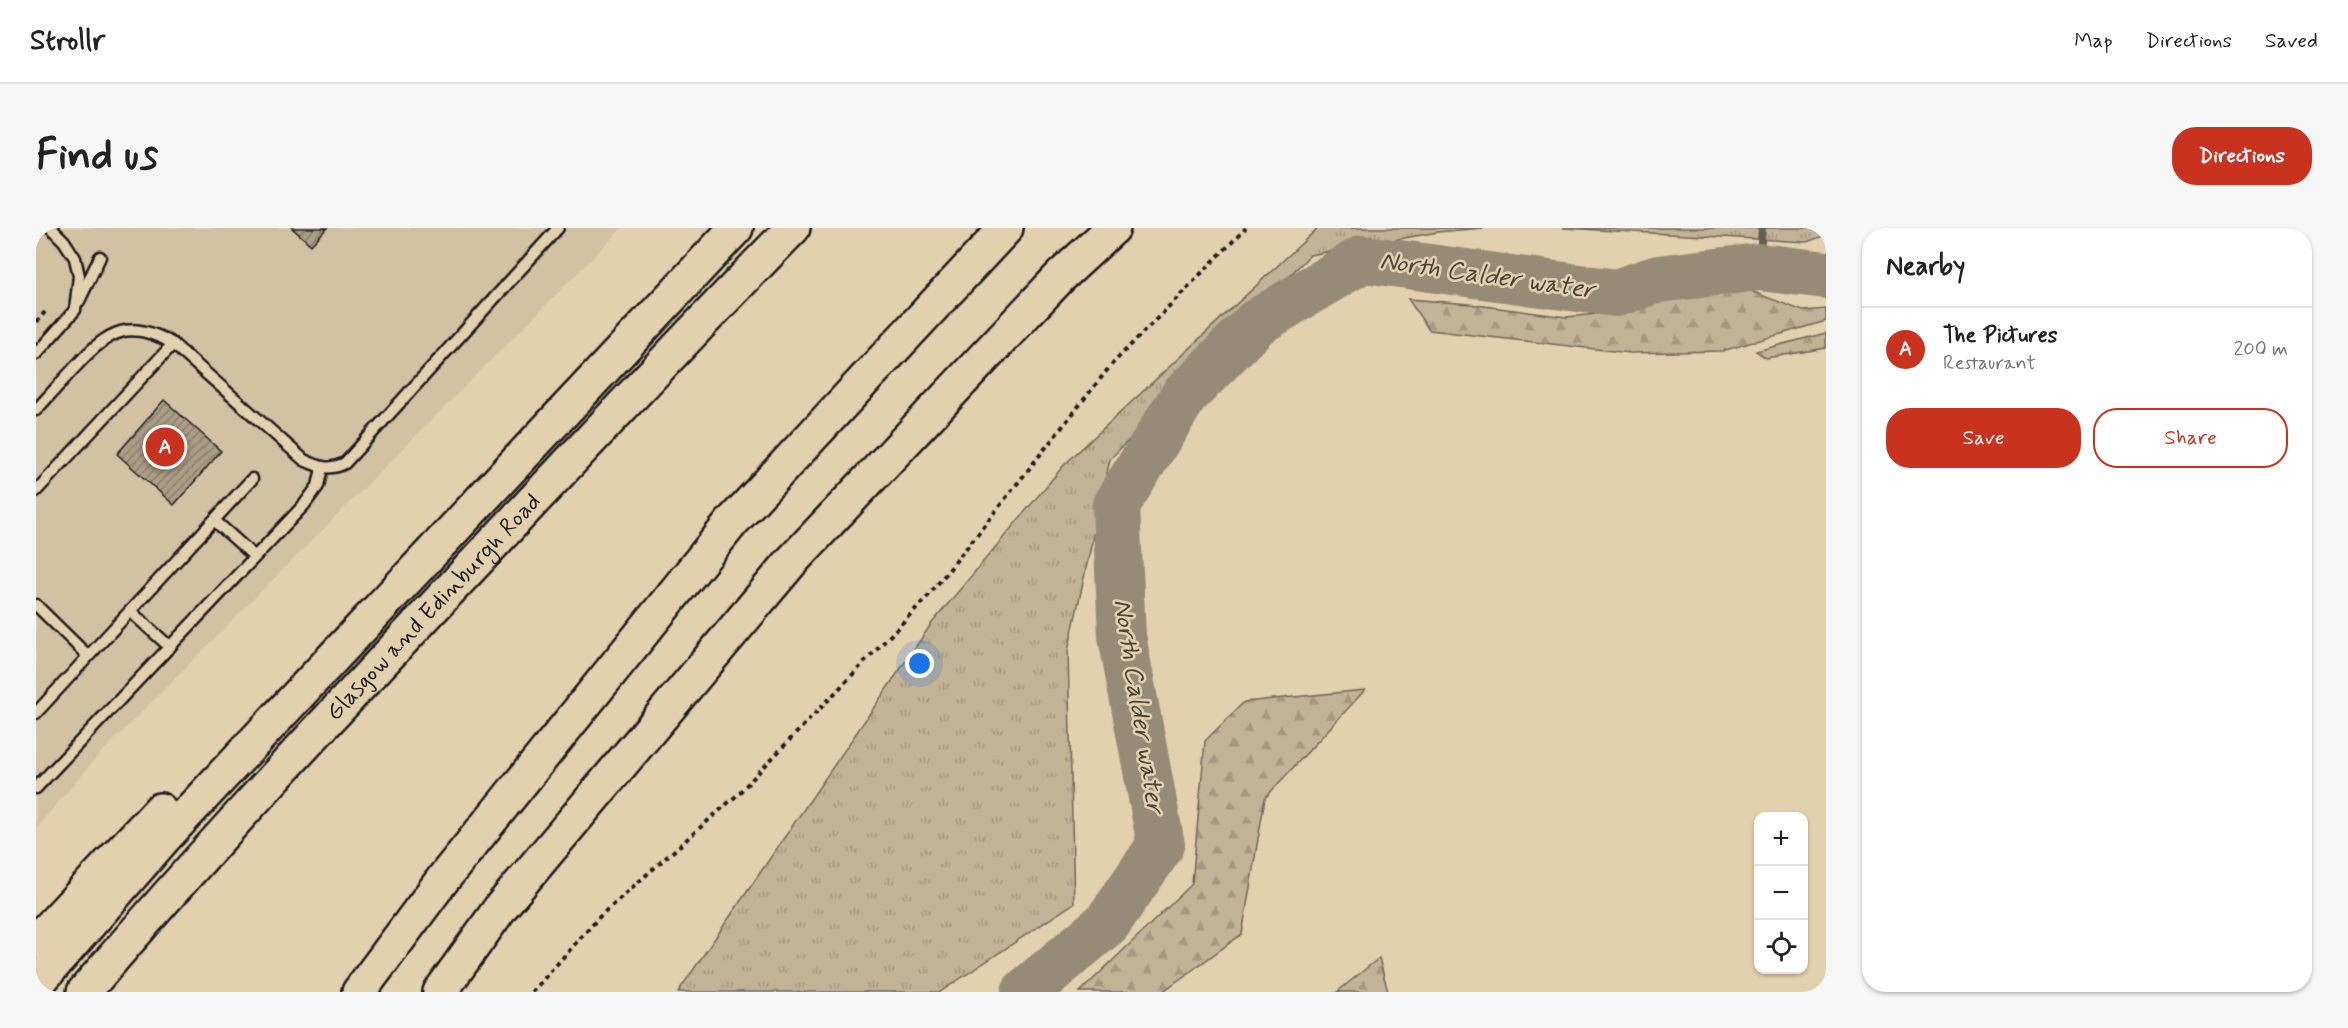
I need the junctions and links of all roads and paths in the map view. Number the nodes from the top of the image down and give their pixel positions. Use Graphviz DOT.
graph roads {
  1 [pos="51,228"];
  2 [pos="558,228"];
  3 [pos="736,228"];
  4 [pos="793,228"];
  5 [pos="1006,228"];
  6 [pos="1113,228"];
  7 [pos="1246,228"];
  8 [pos="100,257"];
  9 [pos="693,272"];
  10 [pos="52,304"];
  11 [pos="75,310"];
  12 [pos="46,311"];
  13 [pos="173,344"];
  14 [pos="36,354"];
  15 [pos="36,410"];
  16 [pos="322,468"];
  17 [pos="252,479"];
  18 [pos="36,491"];
  19 [pos="215,521"];
  20 [pos="254,556"];
  21 [pos="36,605"];
  22 [pos="130,611"];
  23 [pos="402,641"];
  24 [pos="170,647"];
  25 [pos="88,656"];
  26 [pos="36,713"];
  27 [pos="36,788"];
  28 [pos="36,942"];
  29 [pos="36,984"];
  30 [pos="84,992"];
  31 [pos="115,992"];
  32 [pos="359,992"];
  33 [pos="440,992"];
  34 [pos="532,992"];
  1 -- 11 [label="lane"];
  2 -- 16 [label="lane"];
  3 -- 9 [label="highway, Glasgow and Edinburgh Road"];
  4 -- 23 [label="highway, Glasgow and Edinburgh Road"];
  5 -- 32 [label="highway"];
  6 -- 33 [label="highway"];
  7 -- 34 [label="path"];
  8 -- 11 [label="lane"];
  9 -- 28 [label="highway"];
  9 -- 29 [label="highway, Glasgow and Edinburgh Road"];
  10 -- 12 [label="path"];
  11 -- 14 [label="lane"];
  13 -- 15 [label="lane"];
  13 -- 16 [label="lane"];
  13 -- 18 [label="lane"];
  16 -- 20 [label="lane"];
  17 -- 19 [label="lane"];
  19 -- 20 [label="lane"];
  19 -- 22 [label="lane"];
  20 -- 24 [label="lane"];
  21 -- 25 [label="lane"];
  22 -- 24 [label="lane"];
  22 -- 25 [label="lane"];
  23 -- 30 [label="highway, Glasgow and Edinburgh Road"];
  23 -- 31 [label="highway"];
  24 -- 27 [label="lane"];
  25 -- 26 [label="lane"];
}
